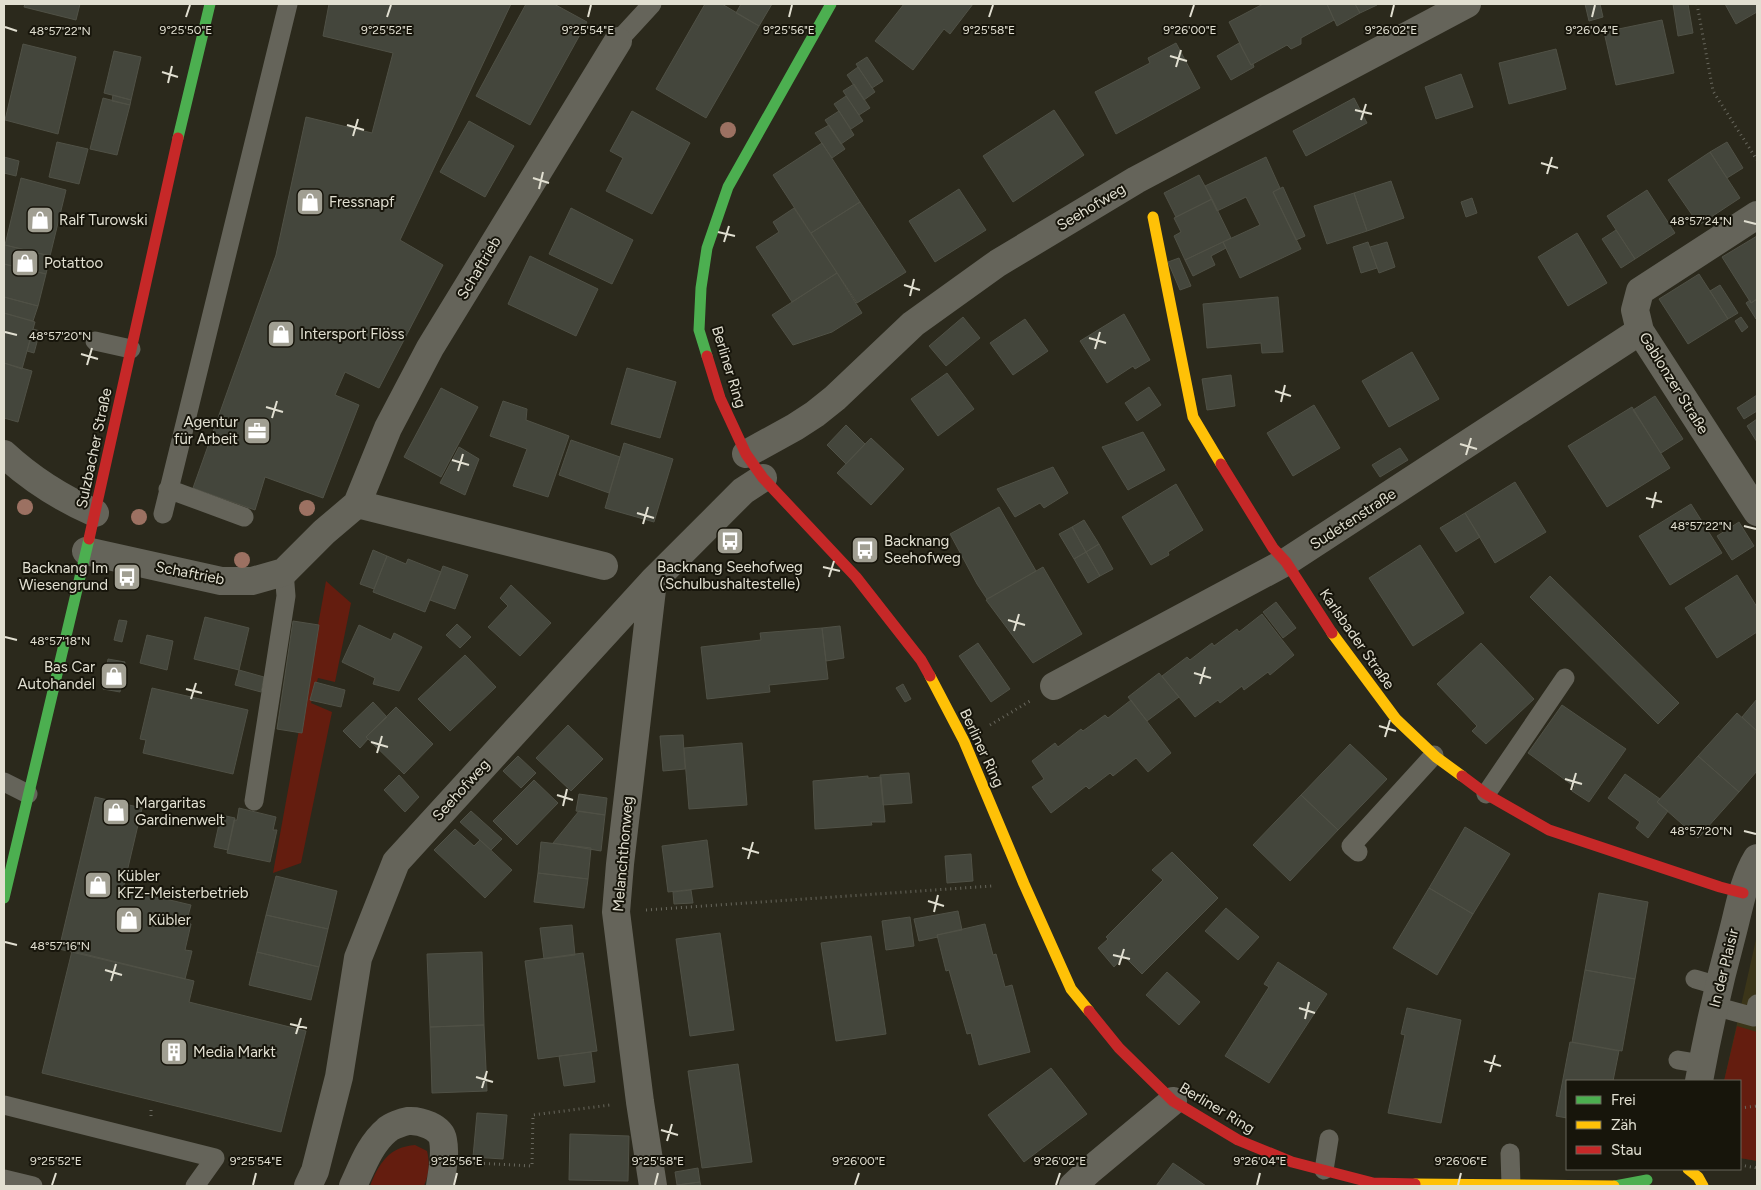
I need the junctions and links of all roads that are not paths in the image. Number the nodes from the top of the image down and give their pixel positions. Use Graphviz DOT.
graph roads {
  1 [pos="210,4"];
  2 [pos="288,4"];
  3 [pos="652,4"];
  4 [pos="831,4"];
  5 [pos="1467,4"];
  6 [pos="618,41"];
  7 [pos="1757,215"];
  8 [pos="1154,217"];
  9 [pos="1640,331"];
  10 [pos="95,341"];
  11 [pos="131,349"];
  12 [pos="4,454"];
  13 [pos="746,454"];
  14 [pos="763,478"];
  15 [pos="168,490"];
  16 [pos="357,504"];
  17 [pos="1757,512"];
  18 [pos="95,513"];
  19 [pos="163,514"];
  20 [pos="244,516"];
  21 [pos="86,551"];
  22 [pos="1286,562"];
  23 [pos="604,566"];
  24 [pos="284,572"];
  25 [pos="652,581"];
  26 [pos="1565,678"];
  27 [pos="1054,686"];
  28 [pos="1434,755"];
  29 [pos="4,782"];
  30 [pos="28,794"];
  31 [pos="254,801"];
  32 [pos="1495,804"];
  33 [pos="1358,852"];
  34 [pos="1757,858"];
  35 [pos="1743,893"];
  36 [pos="4,898"];
  37 [pos="1709,990"];
  38 [pos="1757,1004"];
  39 [pos="1693,1068"];
  40 [pos="1173,1101"];
  41 [pos="4,1105"];
  42 [pos="1330,1139"];
  43 [pos="1510,1153"];
  44 [pos="1324,1170"];
  45 [pos="4,1179"];
  46 [pos="1649,1180"];
  47 [pos="1511,1185"];
  48 [pos="33,1186"];
  49 [pos="195,1186"];
  50 [pos="308,1186"];
  51 [pos="353,1186"];
  52 [pos="440,1186"];
  53 [pos="653,1186"];
  54 [pos="1073,1186"];
  55 [pos="1614,1186"];
  1 -- 11 [label="street, Sulzbacher Straße"];
  2 -- 15 [label="lane"];
  3 -- 6 [label="lane"];
  4 -- 13 [label="street, Berliner Ring"];
  5 -- 13 [label="street, Seehofweg"];
  6 -- 16 [label="street, Schaftrieb"];
  7 -- 9 [label="street, Gablonzer Straße"];
  8 -- 22 [label="street, Karlsbader Straße"];
  9 -- 17 [label="street, Gablonzer Straße"];
  9 -- 22 [label="street, Sudetenstraße"];
  10 -- 11 [label="lane"];
  11 -- 18 [label="street, Sulzbacher Straße"];
  12 -- 18 [label="street"];
  13 -- 14 [label="street, Berliner Ring"];
  14 -- 25 [label="street, Seehofweg"];
  14 -- 40 [label="street, Berliner Ring"];
  15 -- 19 [label="lane"];
  15 -- 20 [label="lane"];
  16 -- 23 [label="street"];
  16 -- 24 [label="street, Schaftrieb"];
  18 -- 21 [label="street, Sulzbacher Straße"];
  21 -- 24 [label="street, Schaftrieb"];
  21 -- 30 [label="street, Sulzbacher Straße"];
  22 -- 27 [label="street, Sudetenstraße"];
  22 -- 28 [label="street, Karlsbader Straße"];
  24 -- 31 [label="lane"];
  25 -- 50 [label="street, Seehofweg"];
  25 -- 53 [label="street, Melanchthonweg"];
  26 -- 32 [label="lane"];
  28 -- 32 [label="street, Karlsbader Straße"];
  28 -- 33 [label="lane"];
  29 -- 30 [label="lane"];
  30 -- 36 [label="street, Sulzbacher Straße"];
  32 -- 35 [label="street, Karlsbader Straße"];
  34 -- 35 [label="street, In der Plaisir"];
  35 -- 37 [label="street, In der Plaisir"];
  37 -- 38 [label="lane"];
  37 -- 39 [label="street, In der Plaisir"];
  40 -- 44 [label="street, Berliner Ring"];
  40 -- 54 [label="street"];
  41 -- 49 [label="lane"];
  42 -- 44 [label="lane"];
  43 -- 47 [label="lane"];
  44 -- 47 [label="street, Berliner Ring"];
  45 -- 48 [label="lane"];
  46 -- 55 [label="street, Berliner Ring"];
  47 -- 55 [label="street, Berliner Ring"];
  51 -- 52 [label="street"];
}
